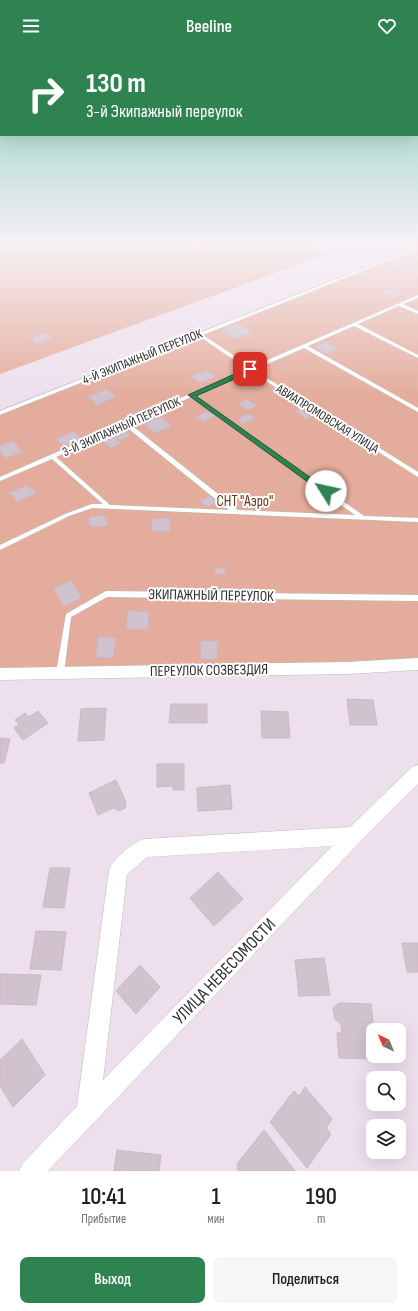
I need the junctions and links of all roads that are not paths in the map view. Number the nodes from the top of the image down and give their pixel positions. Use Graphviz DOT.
graph roads {
  1 [pos="302,293"];
  2 [pos="418,296"];
  3 [pos="399,304"];
  4 [pos="418,313"];
  5 [pos="354,324"];
  6 [pos="198,334"];
  7 [pos="304,346"];
  8 [pos="418,357"];
  9 [pos="250,369"];
  10 [pos="191,395"];
  11 [pos="418,410"];
  12 [pos="0,413"];
  13 [pos="126,424"];
  14 [pos="52,456"];
  15 [pos="418,475"];
  16 [pos="0,479"];
  17 [pos="108,506"];
  18 [pos="236,512"];
  19 [pos="362,518"];
  20 [pos="418,520"];
  21 [pos="0,548"];
  22 [pos="418,598"];
  23 [pos="418,664"];
  24 [pos="60,673"];
  25 [pos="0,674"];
  26 [pos="418,773"];
  27 [pos="354,836"];
  28 [pos="88,1112"];
  29 [pos="31,1171"];
  1 -- 6 [label="lane, 4-Й ЭКИПАЖНЫЙ ПЕРЕУЛОК"];
  2 -- 3 [label="lane, 3-Й ЭКИПАЖНЫЙ ПЕРЕУЛОК"];
  3 -- 4 [label="lane"];
  3 -- 5 [label="lane, 3-Й ЭКИПАЖНЫЙ ПЕРЕУЛОК"];
  5 -- 7 [label="lane, 3-Й ЭКИПАЖНЫЙ ПЕРЕУЛОК"];
  5 -- 8 [label="lane"];
  6 -- 9 [label="lane, АВИАПРОМОВСКАЯ УЛИЦА"];
  6 -- 12 [label="lane, 4-Й ЭКИПАЖНЫЙ ПЕРЕУЛОК"];
  7 -- 9 [label="lane, 3-Й ЭКИПАЖНЫЙ ПЕРЕУЛОК"];
  7 -- 11 [label="lane"];
  9 -- 10 [label="lane, 3-Й ЭКИПАЖНЫЙ ПЕРЕУЛОК"];
  9 -- 15 [label="lane, АВИАПРОМОВСКАЯ УЛИЦА"];
  10 -- 13 [label="lane, 3-Й ЭКИПАЖНЫЙ ПЕРЕУЛОК"];
  10 -- 19 [label="lane"];
  13 -- 14 [label="lane, 3-Й ЭКИПАЖНЫЙ ПЕРЕУЛОК"];
  13 -- 18 [label="lane"];
  14 -- 16 [label="lane, 3-Й ЭКИПАЖНЫЙ ПЕРЕУЛОК"];
  14 -- 17 [label="lane"];
  17 -- 18 [label="lane"];
  17 -- 21 [label="lane"];
  18 -- 19 [label="lane"];
  19 -- 20 [label="lane"];
  22 -- 24 [label="lane, ЭКИПАЖНЫЙ ПЕРЕУЛОК"];
  23 -- 24 [label="street, ПЕРЕУЛОК СОЗВЕЗДИЯ"];
  24 -- 25 [label="street, ПЕРЕУЛОК СОЗВЕЗДИЯ"];
  26 -- 27 [label="street, УЛИЦА НЕВЕСОМОСТИ"];
  27 -- 28 [label="street, УЛИЦА НЕВЕСОМОСТИ"];
  27 -- 28 [label="street"];
  28 -- 29 [label="street, УЛИЦА НЕВЕСОМОСТИ"];
}
